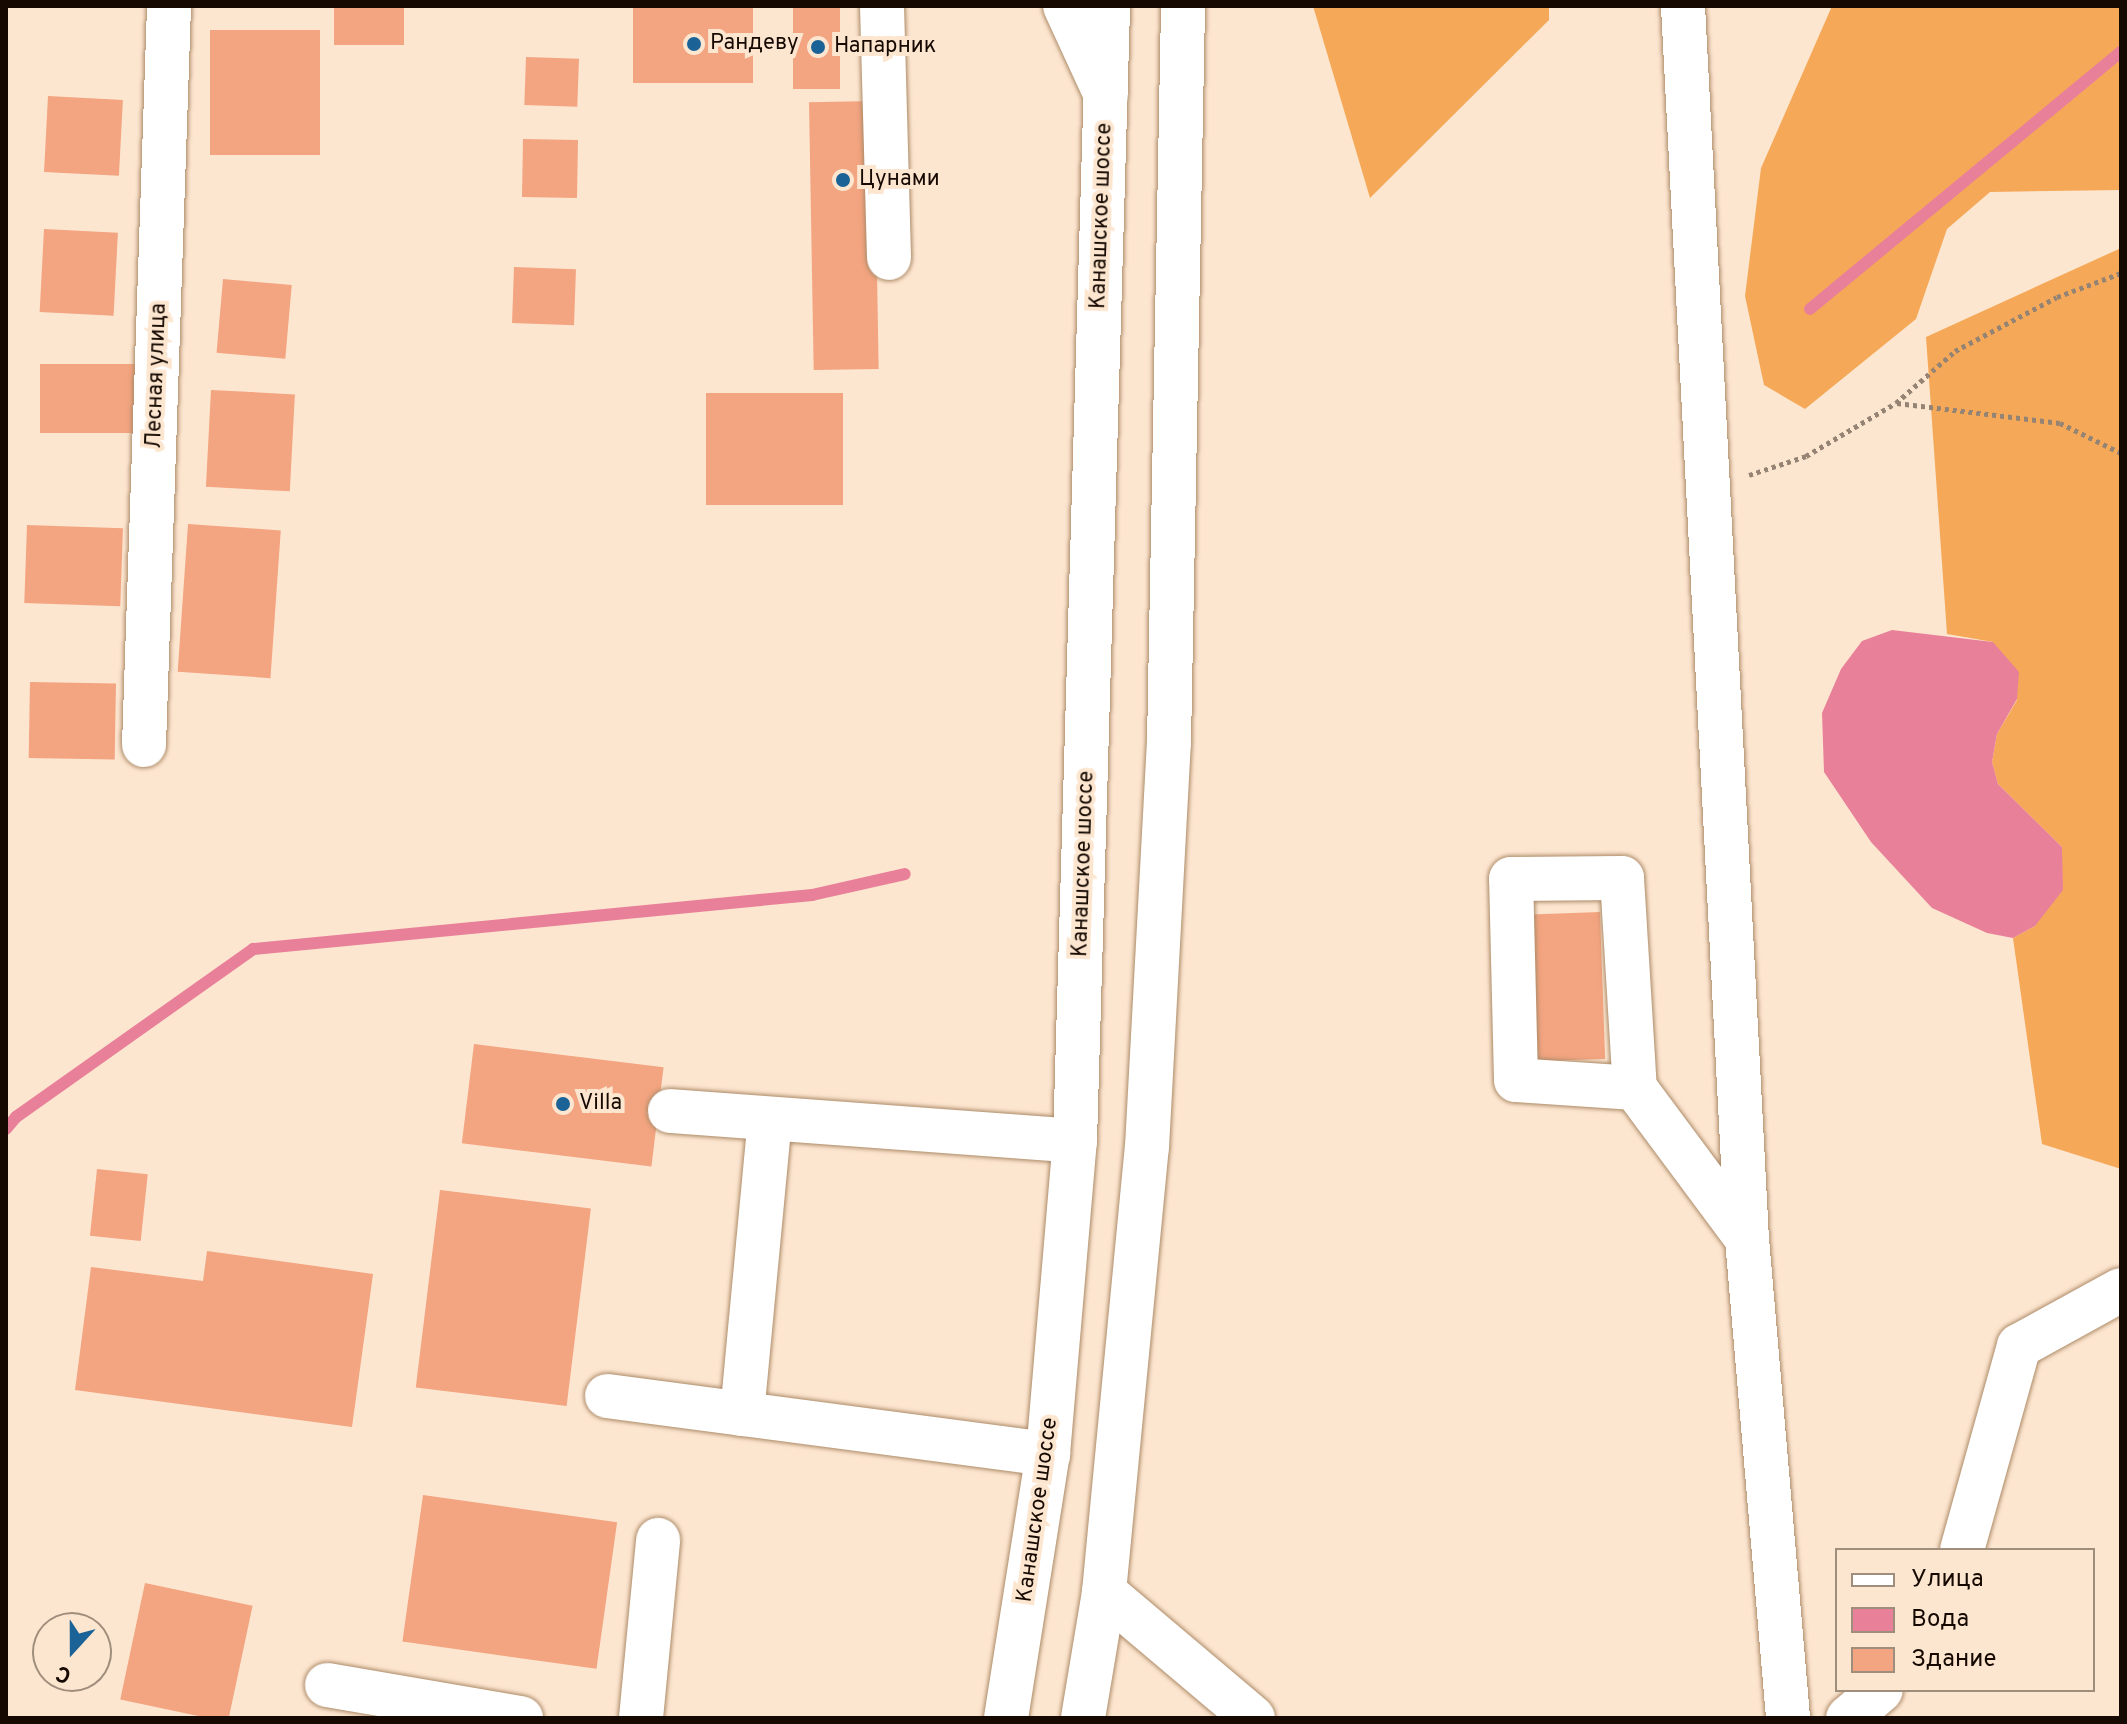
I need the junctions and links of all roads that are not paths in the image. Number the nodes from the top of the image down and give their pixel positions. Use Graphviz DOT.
graph roads {
  1 [pos="169,6"];
  2 [pos="882,6"];
  3 [pos="1065,6"];
  4 [pos="1108,6"];
  5 [pos="1183,6"];
  6 [pos="1683,6"];
  7 [pos="1106,95"];
  8 [pos="889,258"];
  9 [pos="144,745"];
  10 [pos="1635,1088"];
  11 [pos="670,1111"];
  12 [pos="770,1119"];
  13 [pos="1075,1141"];
  14 [pos="1747,1239"];
  15 [pos="2121,1290"];
  16 [pos="607,1396"];
  17 [pos="742,1414"];
  18 [pos="1048,1454"];
  19 [pos="658,1540"];
  20 [pos="1963,1548"];
  21 [pos="1104,1592"];
  22 [pos="327,1685"];
  23 [pos="1879,1692"];
  24 [pos="521,1718"];
  25 [pos="641,1718"];
  26 [pos="1006,1718"];
  27 [pos="1083,1718"];
  28 [pos="1253,1718"];
  29 [pos="1788,1718"];
  30 [pos="1848,1718"];
  1 -- 9 [label="main road, Лесная улица"];
  2 -- 8 [label="main road"];
  3 -- 7 [label="main road"];
  4 -- 7 [label="main road, Канашское шоссе"];
  5 -- 21 [label="main road"];
  6 -- 14 [label="main road"];
  7 -- 13 [label="main road, Канашское шоссе"];
  10 -- 10 [label="main road"];
  10 -- 14 [label="main road"];
  11 -- 12 [label="main road"];
  12 -- 13 [label="main road"];
  12 -- 17 [label="main road"];
  13 -- 18 [label="main road, Канашское шоссе"];
  14 -- 29 [label="main road"];
  15 -- 20 [label="main road"];
  16 -- 17 [label="main road"];
  17 -- 18 [label="main road"];
  18 -- 26 [label="main road, Канашское шоссе"];
  19 -- 25 [label="main road"];
  21 -- 27 [label="main road"];
  21 -- 28 [label="main road"];
  22 -- 24 [label="main road"];
  23 -- 30 [label="main road"];
}
